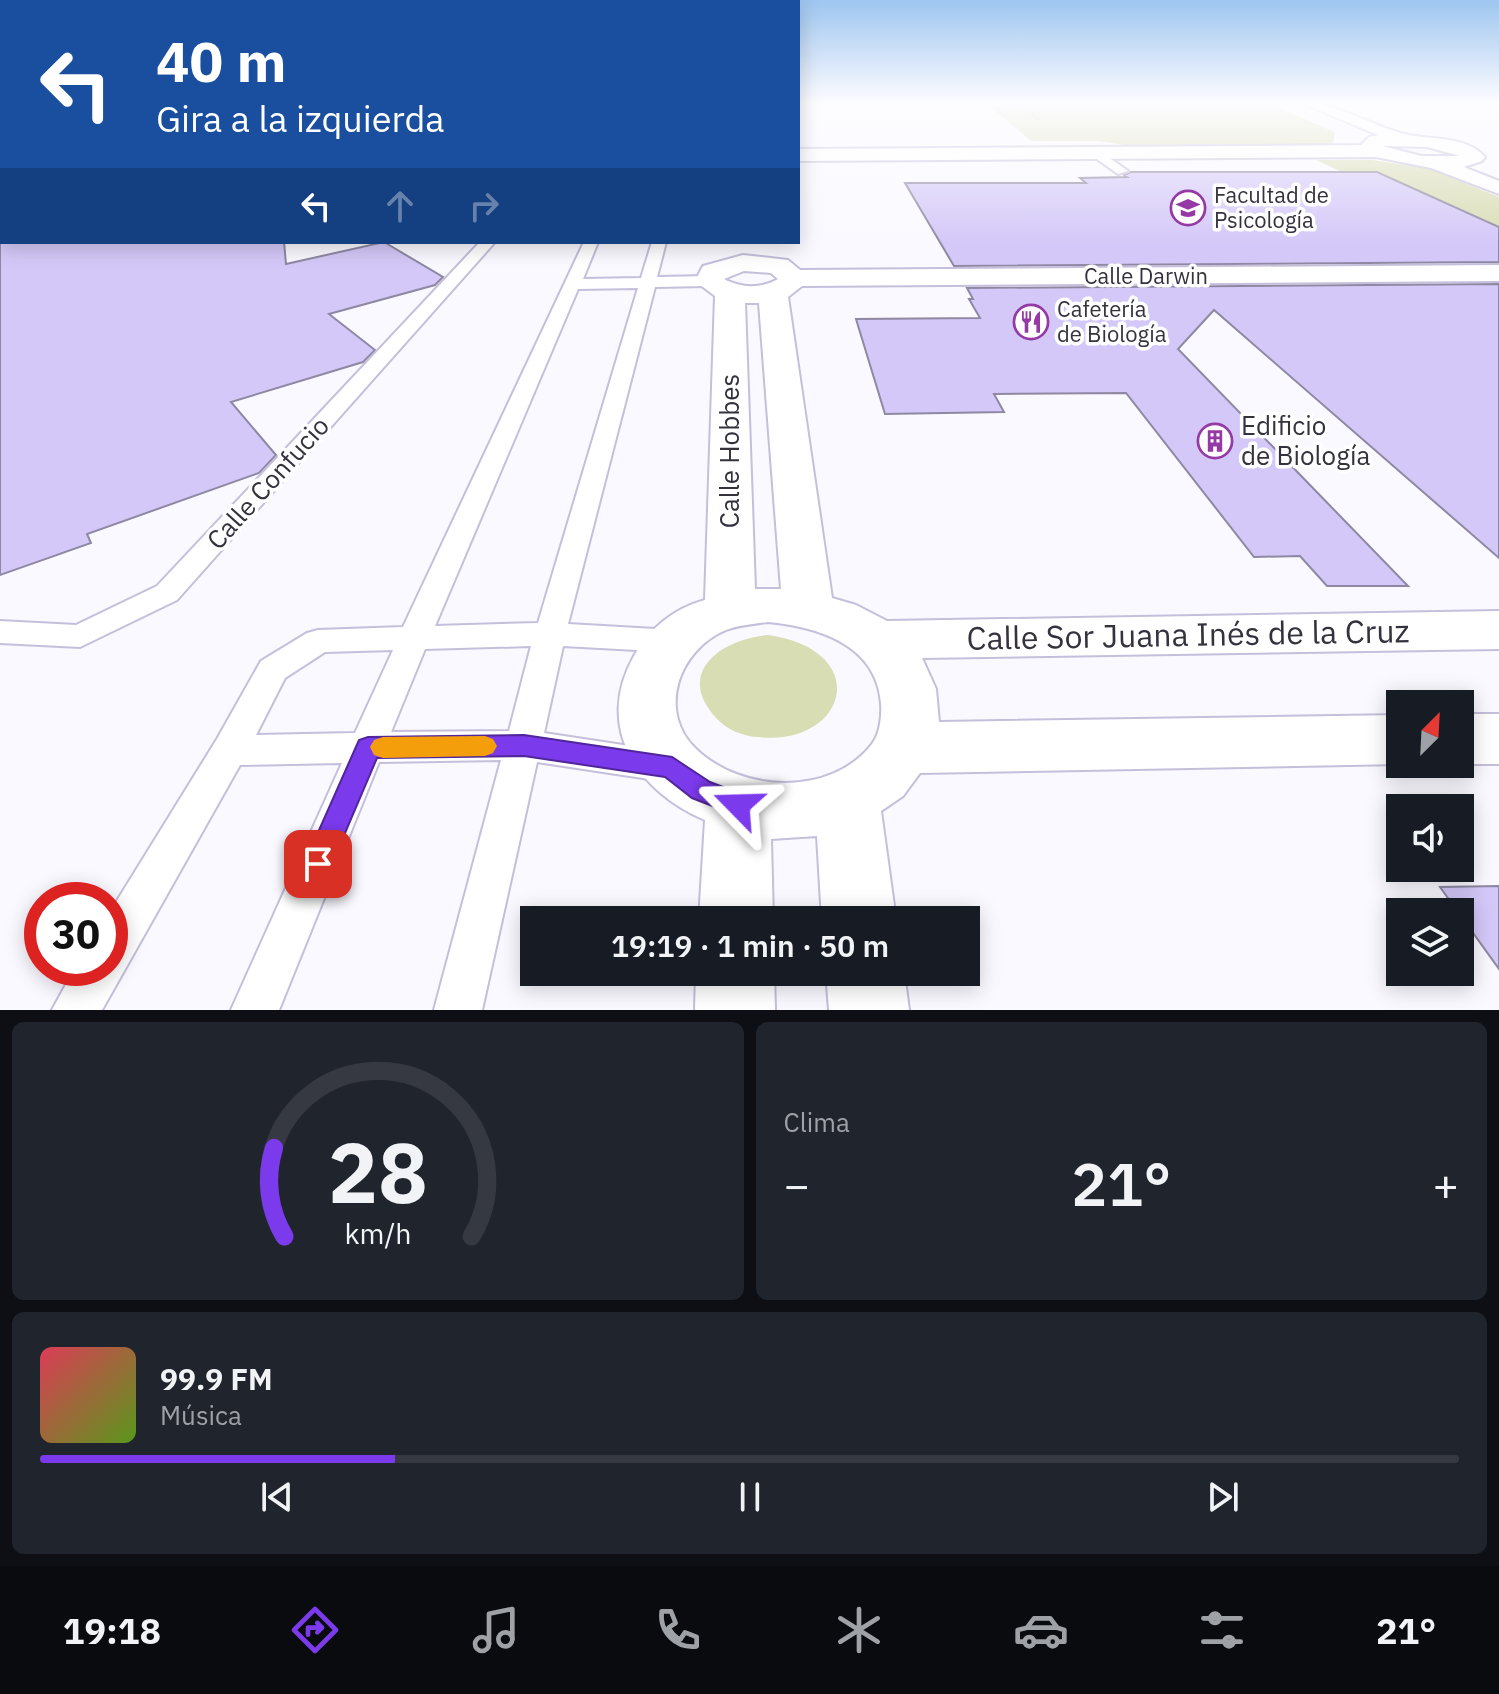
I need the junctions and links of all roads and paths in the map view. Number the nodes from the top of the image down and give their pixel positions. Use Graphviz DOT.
graph roads {
  1 [pos="1008,150"];
  2 [pos="1019,150"];
  3 [pos="1182,150"];
  4 [pos="1391,150"];
  5 [pos="1460,150"];
  6 [pos="1094,152"];
  7 [pos="800,155"];
  8 [pos="1476,156"];
  9 [pos="1433,162"];
  10 [pos="1122,171"];
  11 [pos="1499,175"];
  12 [pos="1499,188"];
  13 [pos="486,244"];
  14 [pos="590,244"];
  15 [pos="658,244"];
  16 [pos="775,269"];
  17 [pos="723,270"];
  18 [pos="1499,273"];
  19 [pos="576,278"];
  20 [pos="650,278"];
  21 [pos="808,608"];
  22 [pos="730,611"];
  23 [pos="1499,630"];
  24 [pos="0,632"];
  25 [pos="550,634"];
  26 [pos="414,638"];
  27 [pos="877,640"];
  28 [pos="673,641"];
  29 [pos="1474,739"];
  30 [pos="1499,739"];
  31 [pos="1386,740"];
  32 [pos="524,745"];
  33 [pos="368,747"];
  34 [pos="903,748"];
  35 [pos="230,750"];
  36 [pos="672,768"];
  37 [pos="847,798"];
  38 [pos="738,805"];
  39 [pos="736,906"];
  40 [pos="858,906"];
  41 [pos="128,923"];
  42 [pos="90,986"];
  43 [pos="735,986"];
  44 [pos="866,986"];
  45 [pos="76,1010"];
  46 [pos="255,1010"];
  47 [pos="458,1010"];
  48 [pos="735,1010"];
  49 [pos="869,1010"];
  1 -- 7 [label="street"];
  2 -- 6 [label="street"];
  3 -- 6 [label="street"];
  4 -- 9 [label="street"];
  5 -- 8 [label="street"];
  6 -- 10 [label="lane"];
  8 -- 9 [label="street"];
  8 -- 11 [label="street"];
  9 -- 12 [label="street"];
  13 -- 24 [label="lane, Calle Confucio"];
  14 -- 19 [label="lane"];
  15 -- 20 [label="lane"];
  16 -- 17 [label="street, Calle Darwin"];
  16 -- 18 [label="street, Calle Darwin"];
  16 -- 21 [label="street, Calle Hobbes"];
  17 -- 20 [label="lane"];
  17 -- 22 [label="street, Calle Hobbes"];
  19 -- 20 [label="lane"];
  19 -- 26 [label="lane"];
  20 -- 25 [label="lane"];
  21 -- 22 [label="street"];
  21 -- 27 [label="street"];
  22 -- 28 [label="street"];
  23 -- 27 [label="street, Calle Sor Juana Inés de la Cruz"];
  25 -- 26 [label="lane"];
  25 -- 28 [label="lane"];
  25 -- 32 [label="lane"];
  26 -- 33 [label="lane"];
  26 -- 35 [label="lane"];
  27 -- 34 [label="street"];
  28 -- 36 [label="street"];
  29 -- 30 [label="street"];
  31 -- 34 [label="street"];
  32 -- 33 [label="lane"];
  32 -- 36 [label="lane"];
  32 -- 47 [label="lane"];
  33 -- 35 [label="lane"];
  33 -- 46 [label="lane"];
  34 -- 37 [label="street"];
  35 -- 41 [label="lane"];
  36 -- 38 [label="street"];
  37 -- 38 [label="street"];
  37 -- 40 [label="street"];
  38 -- 39 [label="street"];
  42 -- 45 [label="lane"];
  43 -- 48 [label="street"];
  44 -- 49 [label="street"];
}
